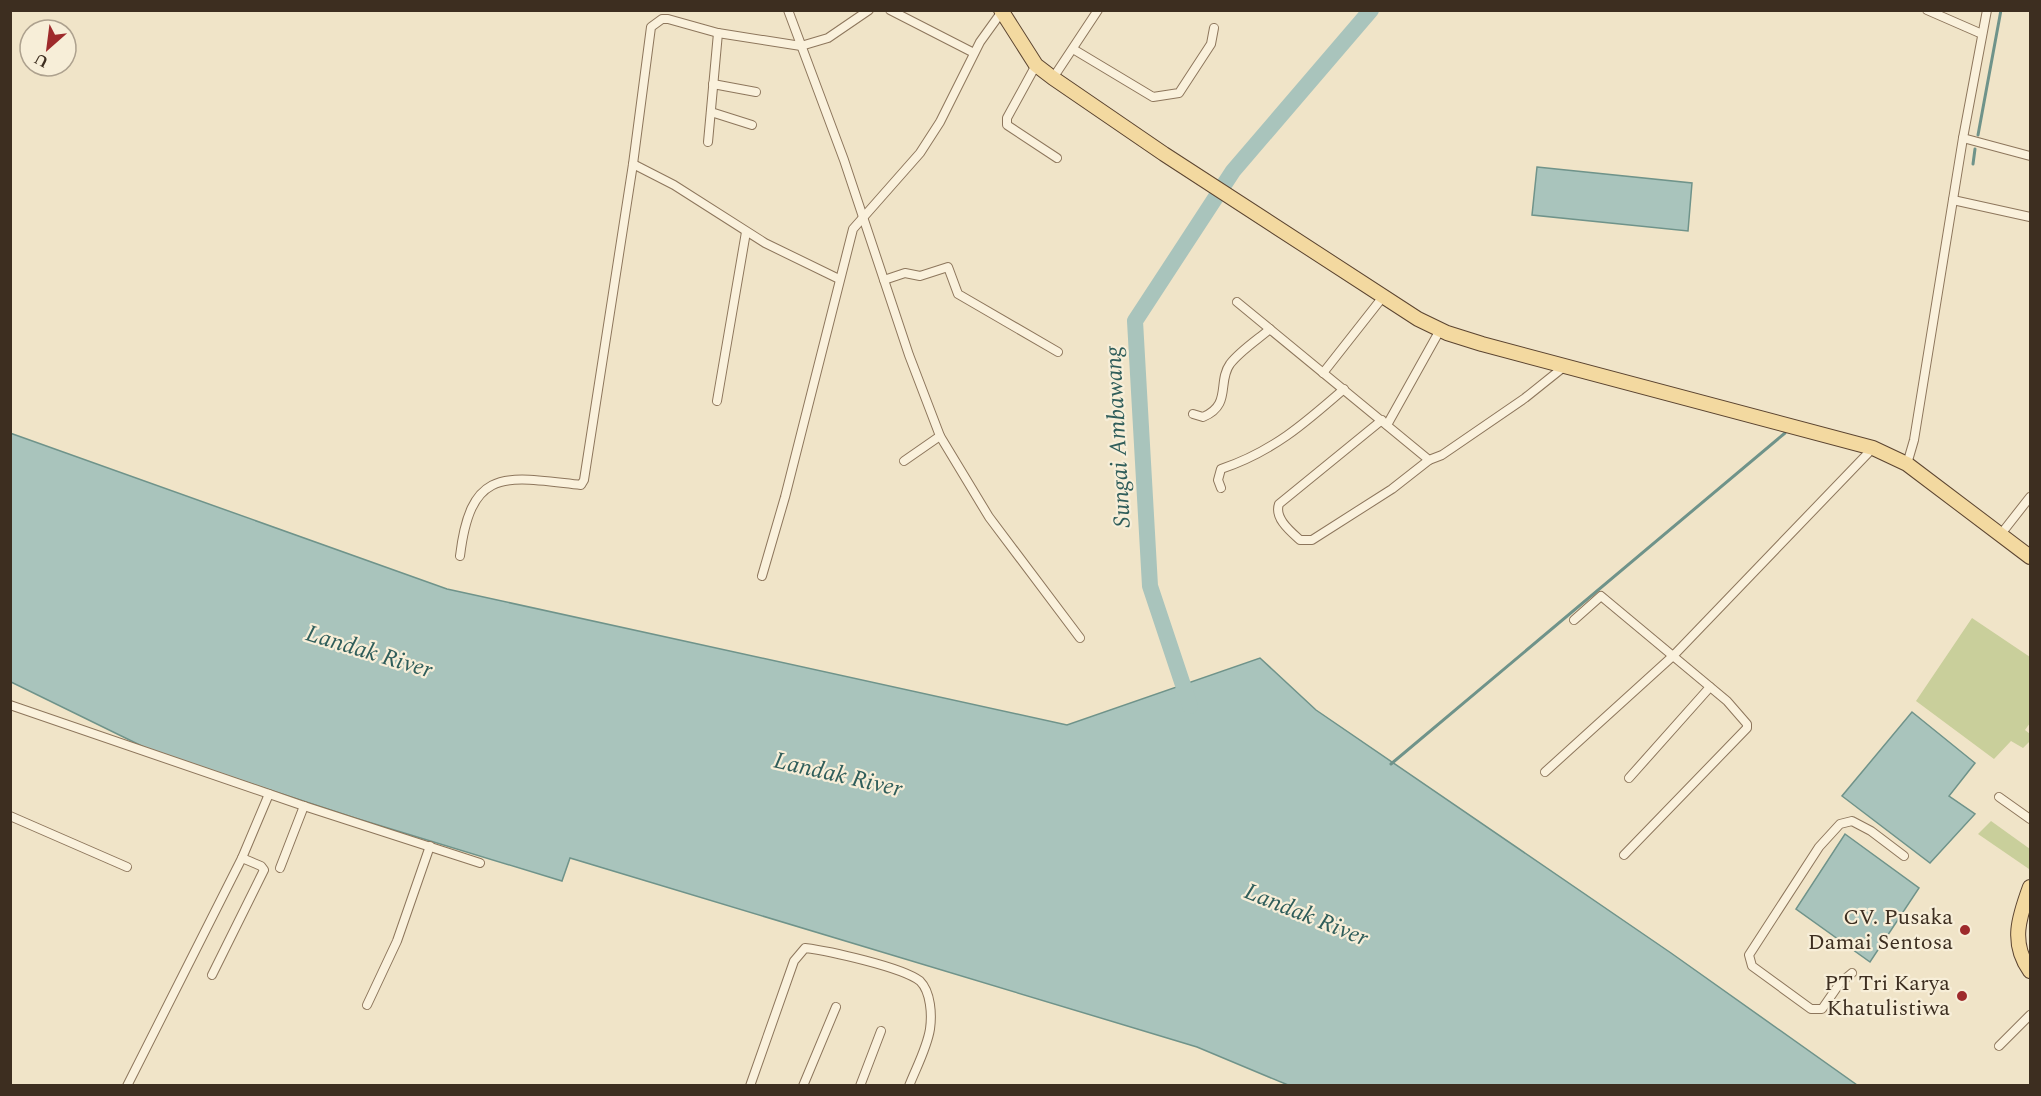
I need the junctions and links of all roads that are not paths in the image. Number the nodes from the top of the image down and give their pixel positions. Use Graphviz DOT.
graph roads {
  1 [pos="788,10"];
  2 [pos="869,10"];
  3 [pos="890,10"];
  4 [pos="1098,10"];
  5 [pos="1927,10"];
  6 [pos="1987,10"];
  7 [pos="1002,11"];
  8 [pos="1214,28"];
  9 [pos="718,33"];
  10 [pos="1982,34"];
  11 [pos="801,46"];
  12 [pos="1073,49"];
  13 [pos="974,53"];
  14 [pos="1036,64"];
  15 [pos="1053,78"];
  16 [pos="713,84"];
  17 [pos="756,92"];
  18 [pos="711,112"];
  19 [pos="752,126"];
  20 [pos="1963,138"];
  21 [pos="708,142"];
  22 [pos="2031,156"];
  23 [pos="1057,158"];
  24 [pos="633,164"];
  25 [pos="1953,200"];
  26 [pos="863,216"];
  27 [pos="2031,217"];
  28 [pos="746,232"];
  29 [pos="839,279"];
  30 [pos="884,280"];
  31 [pos="1382,298"];
  32 [pos="1237,302"];
  33 [pos="1270,329"];
  34 [pos="1440,330"];
  35 [pos="1058,352"];
  36 [pos="1565,366"];
  37 [pos="1323,373"];
  38 [pos="1344,389"];
  39 [pos="717,401"];
  40 [pos="1193,414"];
  41 [pos="1385,423"];
  42 [pos="940,436"];
  43 [pos="1873,448"];
  44 [pos="1429,460"];
  45 [pos="904,461"];
  46 [pos="1907,464"];
  47 [pos="1221,488"];
  48 [pos="2031,497"];
  49 [pos="2001,534"];
  50 [pos="460,556"];
  51 [pos="2031,557"];
  52 [pos="762,576"];
  53 [pos="1574,620"];
  54 [pos="1080,638"];
  55 [pos="1674,655"];
  56 [pos="1710,687"];
  57 [pos="10,705"];
  58 [pos="1545,772"];
  59 [pos="1629,778"];
  60 [pos="269,794"];
  61 [pos="2000,797"];
  62 [pos="304,807"];
  63 [pos="10,816"];
  64 [pos="2031,819"];
  65 [pos="430,846"];
  66 [pos="1624,855"];
  67 [pos="1904,856"];
  68 [pos="242,858"];
  69 [pos="480,863"];
  70 [pos="127,867"];
  71 [pos="280,868"];
  72 [pos="2031,887"];
  73 [pos="2031,971"];
  74 [pos="1852,973"];
  75 [pos="212,975"];
  76 [pos="367,1005"];
  77 [pos="836,1006"];
  78 [pos="2031,1015"];
  79 [pos="880,1031"];
  80 [pos="2000,1046"];
  81 [pos="127,1086"];
  82 [pos="750,1086"];
  83 [pos="803,1086"];
  84 [pos="860,1086"];
  85 [pos="909,1086"];
  1 -- 11 [label="street"];
  2 -- 11 [label="street"];
  3 -- 13 [label="street"];
  4 -- 12 [label="street"];
  5 -- 10 [label="street"];
  6 -- 10 [label="street"];
  7 -- 13 [label="street"];
  7 -- 14 [label="main road"];
  8 -- 12 [label="street"];
  9 -- 11 [label="street"];
  9 -- 16 [label="street"];
  9 -- 24 [label="street"];
  10 -- 20 [label="street"];
  11 -- 26 [label="street"];
  12 -- 15 [label="street"];
  13 -- 26 [label="street"];
  14 -- 15 [label="main road"];
  14 -- 23 [label="street"];
  15 -- 31 [label="main road"];
  16 -- 17 [label="street"];
  16 -- 18 [label="street"];
  18 -- 19 [label="street"];
  18 -- 21 [label="street"];
  20 -- 22 [label="street"];
  20 -- 25 [label="street"];
  24 -- 28 [label="street"];
  24 -- 50 [label="street"];
  25 -- 27 [label="street"];
  25 -- 46 [label="street"];
  26 -- 29 [label="street"];
  26 -- 30 [label="street"];
  28 -- 29 [label="street"];
  28 -- 39 [label="street"];
  29 -- 52 [label="street"];
  30 -- 35 [label="street"];
  30 -- 42 [label="street"];
  31 -- 34 [label="main road"];
  31 -- 37 [label="street"];
  32 -- 33 [label="street"];
  33 -- 37 [label="street"];
  33 -- 40 [label="street"];
  34 -- 36 [label="main road"];
  34 -- 41 [label="street"];
  36 -- 43 [label="main road"];
  36 -- 44 [label="street"];
  37 -- 38 [label="street"];
  38 -- 41 [label="street"];
  38 -- 47 [label="street"];
  41 -- 44 [label="street"];
  41 -- 44 [label="street"];
  42 -- 45 [label="street"];
  42 -- 54 [label="street"];
  43 -- 46 [label="main road"];
  43 -- 55 [label="street"];
  46 -- 49 [label="main road"];
  48 -- 49 [label="street"];
  49 -- 51 [label="main road"];
  53 -- 55 [label="street"];
  55 -- 56 [label="street"];
  55 -- 58 [label="street"];
  56 -- 59 [label="street"];
  56 -- 66 [label="street"];
  57 -- 60 [label="street"];
  60 -- 62 [label="street"];
  60 -- 68 [label="street"];
  61 -- 64 [label="street"];
  62 -- 65 [label="street"];
  62 -- 71 [label="street"];
  63 -- 70 [label="street"];
  65 -- 69 [label="street"];
  65 -- 76 [label="street"];
  67 -- 74 [label="street"];
  68 -- 75 [label="street"];
  68 -- 81 [label="street"];
  72 -- 73 [label="main road"];
  77 -- 83 [label="street"];
  78 -- 80 [label="street"];
  79 -- 84 [label="street"];
  82 -- 85 [label="street"];
}
